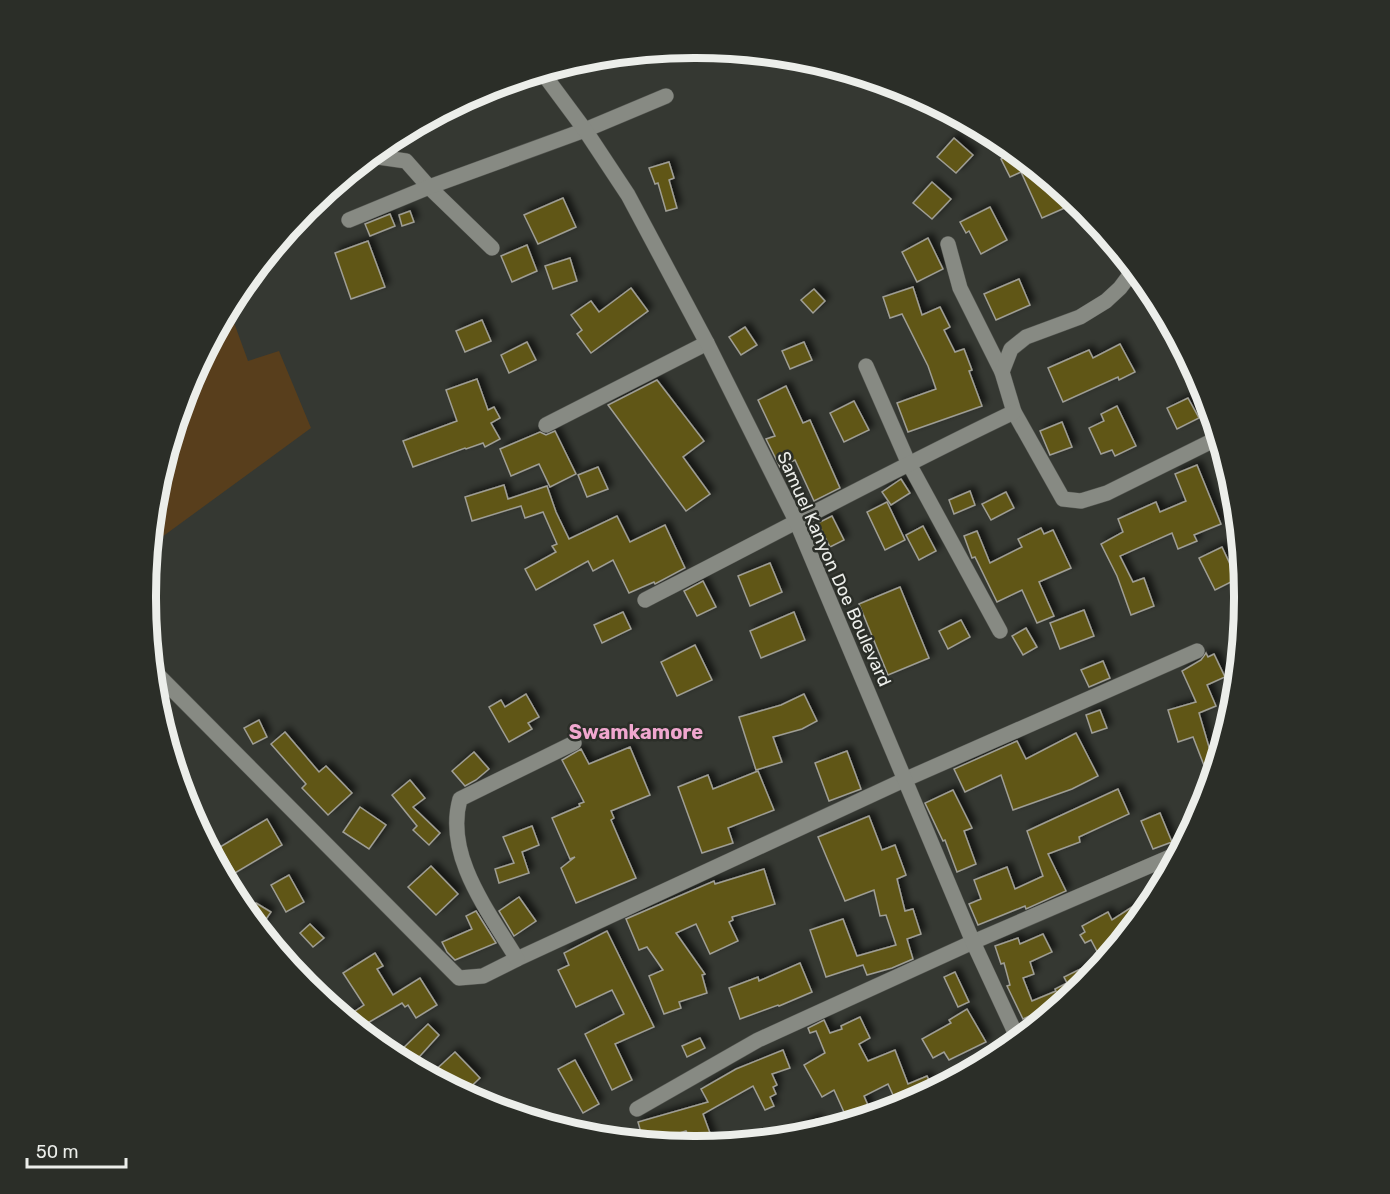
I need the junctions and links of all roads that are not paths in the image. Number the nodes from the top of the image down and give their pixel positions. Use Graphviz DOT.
graph roads {
  1 [pos="548,79"];
  2 [pos="666,96"];
  3 [pos="585,130"];
  4 [pos="383,158"];
  5 [pos="429,187"];
  6 [pos="349,220"];
  7 [pos="948,244"];
  8 [pos="492,248"];
  9 [pos="1128,277"];
  10 [pos="707,343"];
  11 [pos="866,366"];
  12 [pos="1002,372"];
  13 [pos="1014,412"];
  14 [pos="546,425"];
  15 [pos="1210,442"];
  16 [pos="908,462"];
  17 [pos="797,523"];
  18 [pos="645,600"];
  19 [pos="1000,631"];
  20 [pos="1197,651"];
  21 [pos="163,680"];
  22 [pos="574,743"];
  23 [pos="904,780"];
  24 [pos="1165,859"];
  25 [pos="972,942"];
  26 [pos="517,959"];
  27 [pos="1014,1031"];
  28 [pos="637,1109"];
  1 -- 3 [label="street, Samuel Kanyon Doe Boulevard"];
  2 -- 3 [label="street"];
  3 -- 5 [label="street"];
  3 -- 10 [label="street, Samuel Kanyon Doe Boulevard"];
  4 -- 5 [label="street"];
  5 -- 6 [label="street"];
  5 -- 8 [label="street"];
  7 -- 12 [label="street"];
  9 -- 12 [label="street"];
  10 -- 14 [label="street"];
  10 -- 17 [label="street, Samuel Kanyon Doe Boulevard"];
  11 -- 16 [label="street"];
  12 -- 13 [label="street"];
  13 -- 15 [label="street"];
  13 -- 16 [label="street"];
  16 -- 17 [label="street"];
  16 -- 19 [label="street"];
  17 -- 18 [label="street"];
  17 -- 23 [label="street, Samuel Kanyon Doe Boulevard"];
  20 -- 23 [label="street"];
  21 -- 26 [label="street"];
  22 -- 26 [label="street"];
  23 -- 25 [label="street, Samuel Kanyon Doe Boulevard"];
  23 -- 26 [label="street"];
  24 -- 25 [label="street"];
  25 -- 27 [label="street, Samuel Kanyon Doe Boulevard"];
  25 -- 28 [label="street"];
}
